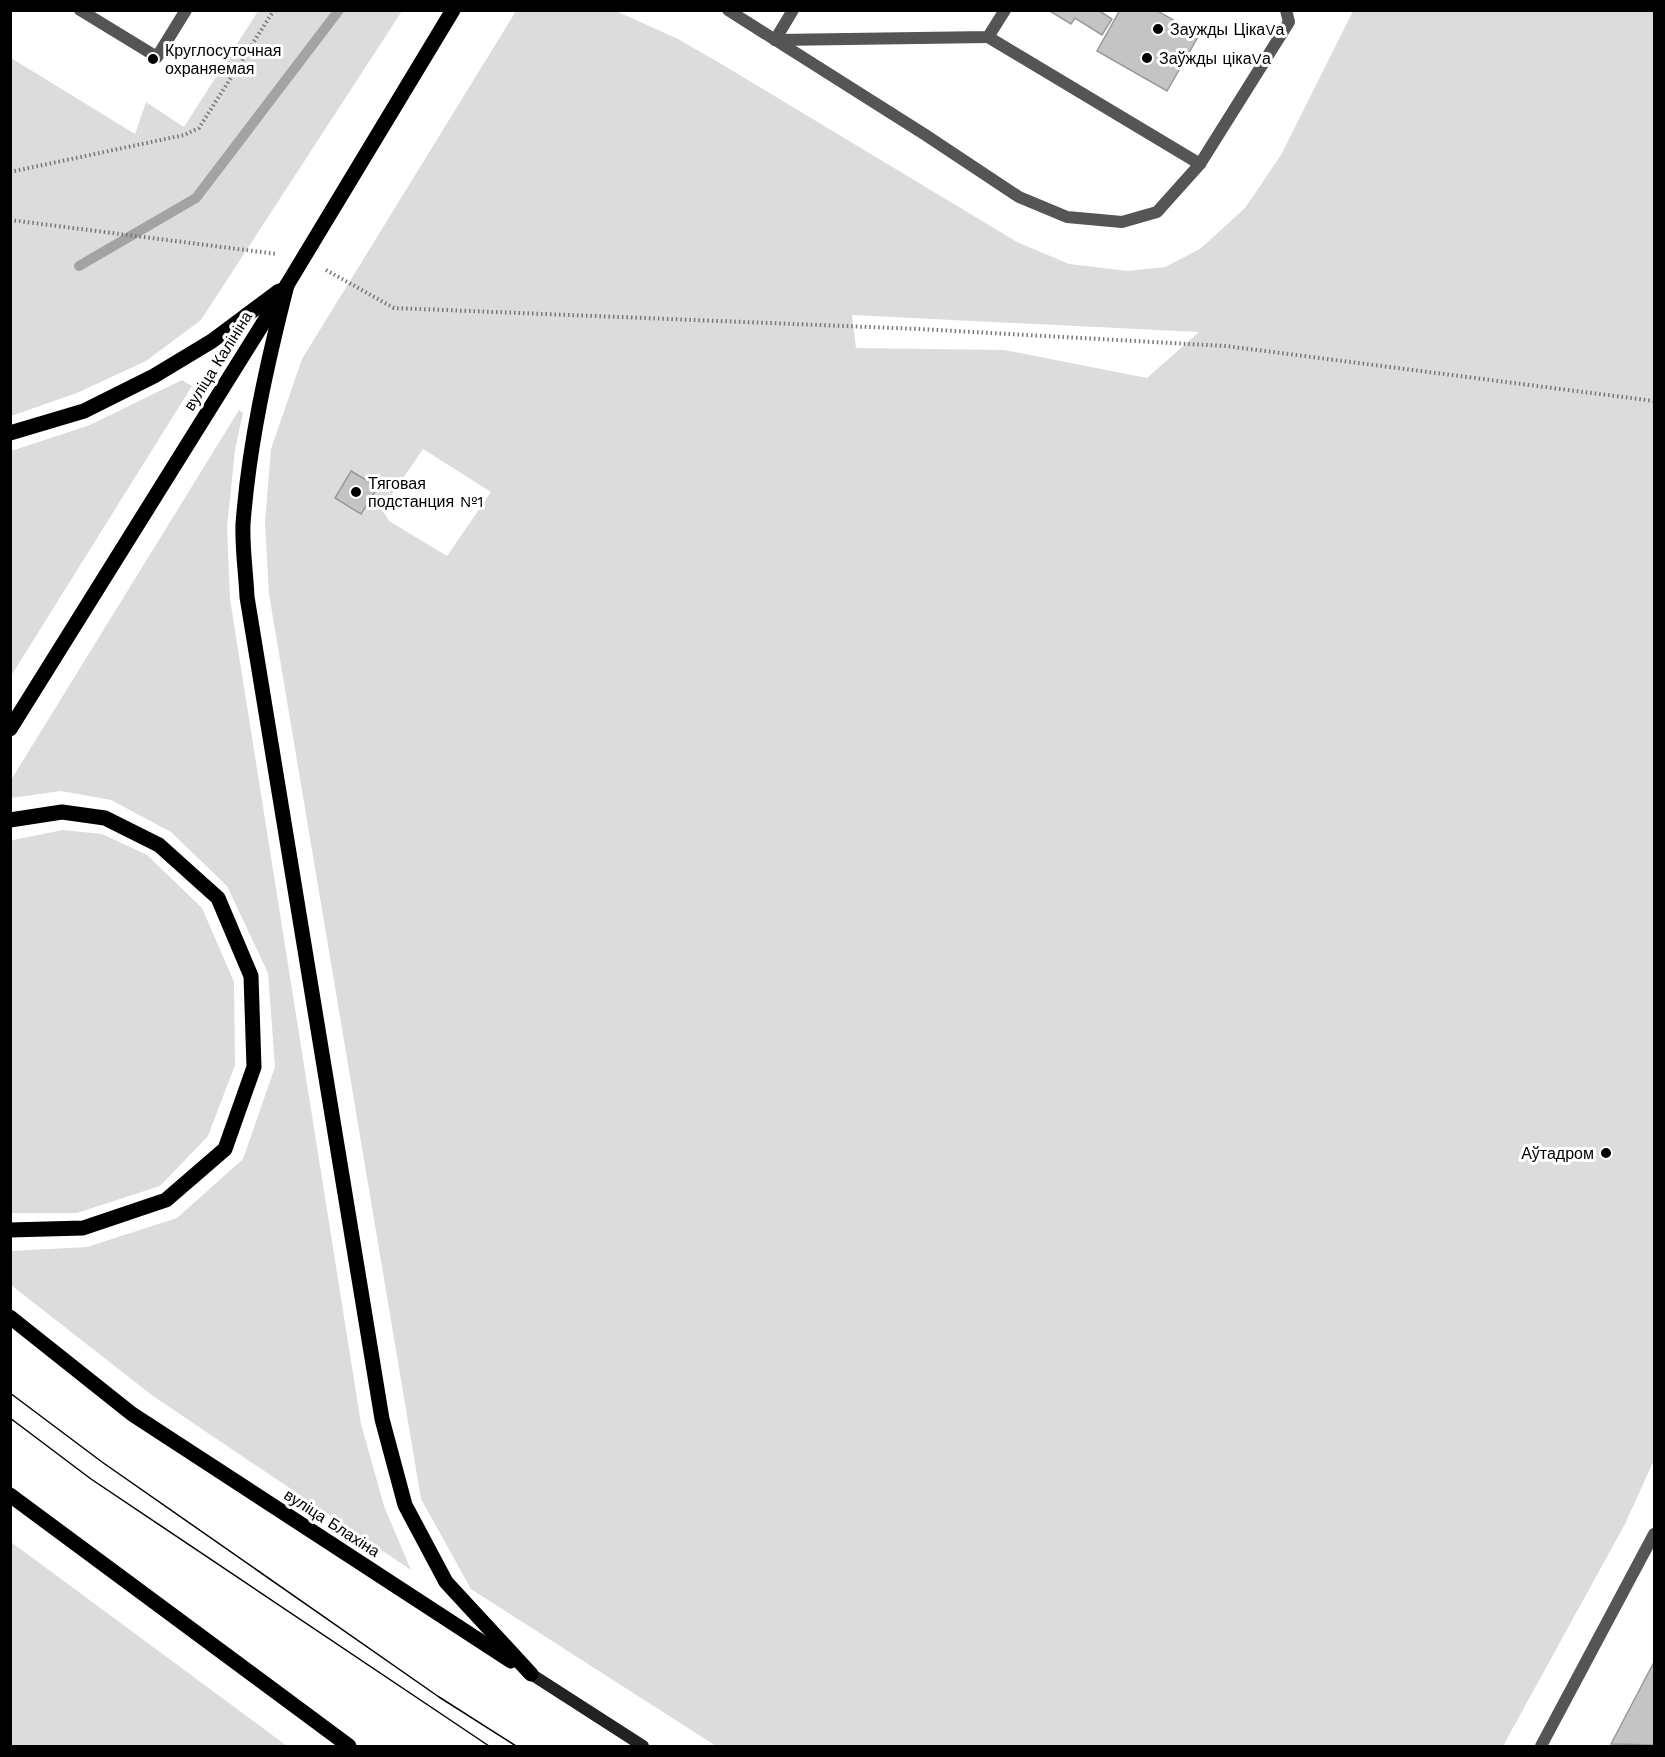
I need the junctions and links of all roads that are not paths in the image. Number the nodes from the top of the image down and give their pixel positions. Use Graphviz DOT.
graph roads {
  1 [pos="80,10"];
  2 [pos="186,10"];
  3 [pos="453,10"];
  4 [pos="728,10"];
  5 [pos="793,10"];
  6 [pos="1005,10"];
  7 [pos="1286,10"];
  8 [pos="988,38"];
  9 [pos="775,40"];
  10 [pos="1200,164"];
  11 [pos="286,285"];
  12 [pos="10,433"];
  13 [pos="10,729"];
  14 [pos="10,820"];
  15 [pos="10,1230"];
  16 [pos="10,1317"];
  17 [pos="10,1495"];
  18 [pos="1654,1534"];
  19 [pos="531,1674"];
  20 [pos="349,1746"];
  21 [pos="643,1746"];
  22 [pos="1541,1746"];
  1 -- 2 [label="lane"];
  3 -- 11 [label="main road, вуліца Калініна"];
  4 -- 9 [label="lane"];
  5 -- 9 [label="lane"];
  6 -- 8 [label="lane"];
  7 -- 10 [label="lane"];
  8 -- 9 [label="lane"];
  8 -- 10 [label="lane"];
  9 -- 10 [label="lane"];
  11 -- 12 [label="main road"];
  11 -- 13 [label="main road, вуліца Калініна"];
  11 -- 19 [label="main road"];
  14 -- 15 [label="main road"];
  16 -- 19 [label="main road, вуліца Блахіна"];
  17 -- 20 [label="main road"];
  18 -- 22 [label="lane"];
  19 -- 21 [label="main road, вуліца Блахіна"];
}
